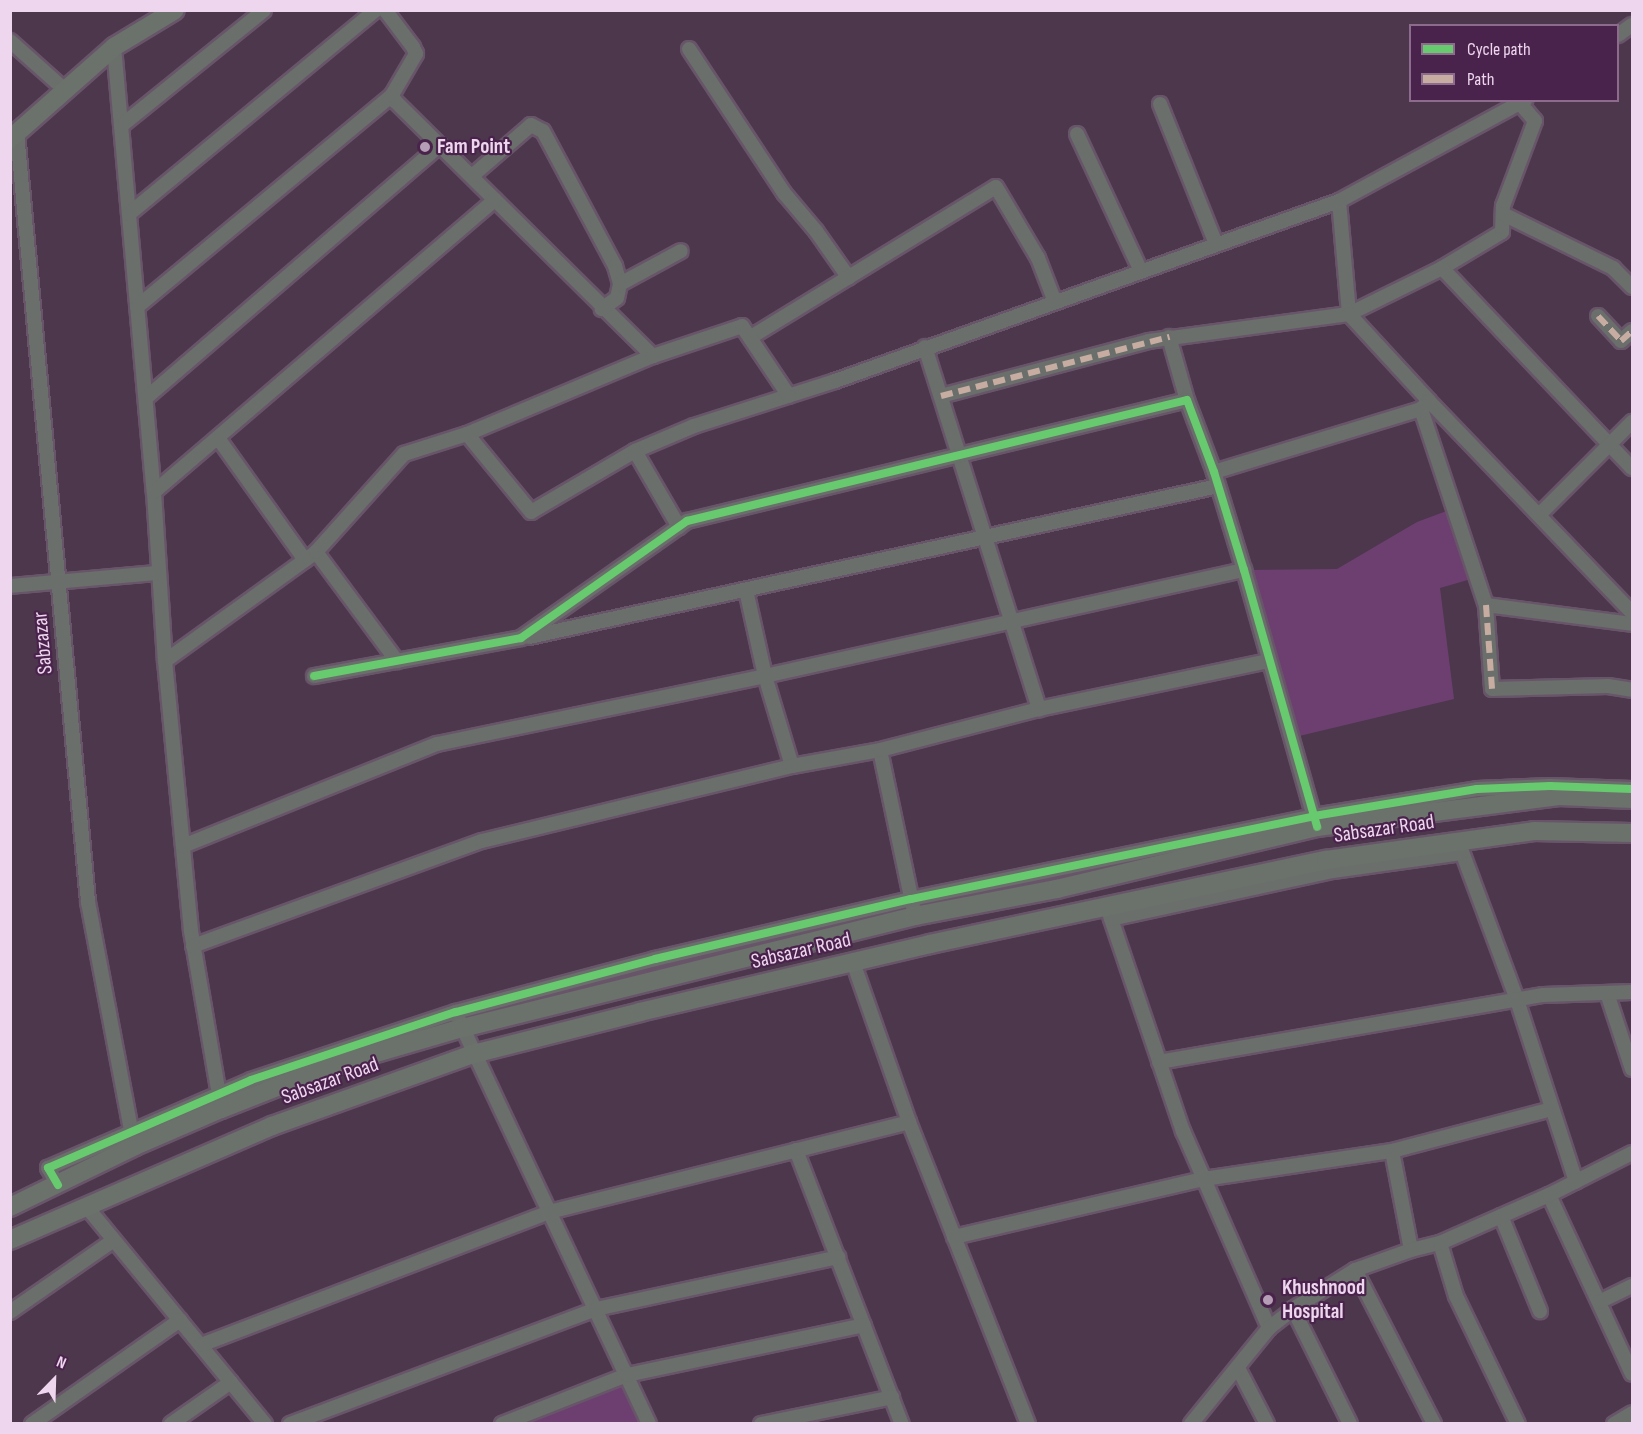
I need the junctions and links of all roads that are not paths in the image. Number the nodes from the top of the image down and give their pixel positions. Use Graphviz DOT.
graph roads {
  1 [pos="175,10"];
  2 [pos="264,10"];
  3 [pos="376,10"];
  4 [pos="385,10"];
  5 [pos="1632,25"];
  6 [pos="1619,34"];
  7 [pos="10,40"];
  8 [pos="114,47"];
  9 [pos="689,50"];
  10 [pos="64,90"];
  11 [pos="392,95"];
  12 [pos="1523,102"];
  13 [pos="1160,104"];
  14 [pos="121,126"];
  15 [pos="1077,134"];
  16 [pos="14,136"];
  17 [pos="440,145"];
  18 [pos="472,176"];
  19 [pos="495,200"];
  20 [pos="1339,201"];
  21 [pos="129,214"];
  22 [pos="1503,214"];
  23 [pos="1216,244"];
  24 [pos="681,251"];
  25 [pos="1442,268"];
  26 [pos="1141,271"];
  27 [pos="849,278"];
  28 [pos="620,284"];
  29 [pos="1632,287"];
  30 [pos="1055,302"];
  31 [pos="137,307"];
  32 [pos="602,309"];
  33 [pos="1350,314"];
  34 [pos="1598,316"];
  35 [pos="1632,331"];
  36 [pos="751,337"];
  37 [pos="1169,337"];
  38 [pos="925,347"];
  39 [pos="653,356"];
  40 [pos="789,396"];
  41 [pos="941,396"];
  42 [pos="146,398"];
  43 [pos="1187,400"];
  44 [pos="1425,405"];
  45 [pos="1632,422"];
  46 [pos="467,434"];
  47 [pos="218,438"];
  48 [pos="1610,445"];
  49 [pos="635,451"];
  50 [pos="958,453"];
  51 [pos="1632,468"];
  52 [pos="1214,472"];
  53 [pos="1218,486"];
  54 [pos="154,492"];
  55 [pos="1539,515"];
  56 [pos="679,527"];
  57 [pos="985,536"];
  58 [pos="310,556"];
  59 [pos="1244,570"];
  60 [pos="157,573"];
  61 [pos="59,583"];
  62 [pos="10,586"];
  63 [pos="746,590"];
  64 [pos="1486,605"];
  65 [pos="1632,613"];
  66 [pos="1012,621"];
  67 [pos="1632,624"];
  68 [pos="521,638"];
  69 [pos="165,661"];
  70 [pos="397,661"];
  71 [pos="1268,661"];
  72 [pos="314,676"];
  73 [pos="765,676"];
  74 [pos="1632,690"];
  75 [pos="1039,709"];
  76 [pos="879,750"];
  77 [pos="792,766"];
  78 [pos="1632,789"];
  79 [pos="1632,799"];
  80 [pos="1315,821"];
  81 [pos="1632,833"];
  82 [pos="183,846"];
  83 [pos="1460,847"];
  84 [pos="1057,889"];
  85 [pos="913,908"];
  86 [pos="1109,913"];
  87 [pos="1064,916"];
  88 [pos="193,946"];
  89 [pos="853,962"];
  90 [pos="1632,992"];
  91 [pos="1607,993"];
  92 [pos="1517,1000"];
  93 [pos="459,1020"];
  94 [pos="473,1054"];
  95 [pos="1159,1062"];
  96 [pos="1632,1069"];
  97 [pos="220,1101"];
  98 [pos="1552,1109"];
  99 [pos="909,1122"];
  100 [pos="133,1139"];
  101 [pos="796,1150"];
  102 [pos="1392,1151"];
  103 [pos="1632,1153"];
  104 [pos="1204,1179"];
  105 [pos="1576,1182"];
  106 [pos="1549,1195"];
  107 [pos="10,1206"];
  108 [pos="86,1206"];
  109 [pos="549,1212"];
  110 [pos="1501,1216"];
  111 [pos="954,1237"];
  112 [pos="10,1240"];
  113 [pos="114,1240"];
  114 [pos="1440,1243"];
  115 [pos="1411,1250"];
  116 [pos="838,1257"];
  117 [pos="1355,1270"];
  118 [pos="1632,1286"];
  119 [pos="1599,1302"];
  120 [pos="1293,1309"];
  121 [pos="596,1310"];
  122 [pos="1540,1311"];
  123 [pos="10,1312"];
  124 [pos="180,1320"];
  125 [pos="864,1325"];
  126 [pos="1269,1328"];
  127 [pos="201,1345"];
  128 [pos="1238,1368"];
  129 [pos="1632,1374"];
  130 [pos="627,1375"];
  131 [pos="231,1382"];
  132 [pos="892,1397"];
  133 [pos="1632,1413"];
  134 [pos="32,1424"];
  135 [pos="171,1424"];
  136 [pos="266,1424"];
  137 [pos="290,1424"];
  138 [pos="502,1424"];
  139 [pos="650,1424"];
  140 [pos="761,1424"];
  141 [pos="902,1424"];
  142 [pos="1028,1424"];
  143 [pos="1191,1424"];
  144 [pos="1267,1424"];
  145 [pos="1350,1424"];
  146 [pos="1434,1424"];
  147 [pos="1518,1424"];
  148 [pos="1614,1424"];
  1 -- 8 [label="main road"];
  2 -- 14 [label="street"];
  3 -- 21 [label="street"];
  4 -- 11 [label="street"];
  5 -- 6 [label="street"];
  7 -- 10 [label="street"];
  8 -- 10 [label="main road"];
  8 -- 14 [label="street"];
  9 -- 27 [label="street"];
  10 -- 16 [label="main road"];
  11 -- 17 [label="street"];
  11 -- 31 [label="street"];
  12 -- 20 [label="street"];
  12 -- 22 [label="street"];
  13 -- 23 [label="street"];
  14 -- 21 [label="street"];
  15 -- 26 [label="street"];
  16 -- 61 [label="street, Sabzazar"];
  17 -- 18 [label="street"];
  17 -- 42 [label="street"];
  18 -- 19 [label="street"];
  18 -- 28 [label="street"];
  19 -- 32 [label="street"];
  19 -- 47 [label="street"];
  20 -- 23 [label="street"];
  20 -- 33 [label="street"];
  21 -- 31 [label="street"];
  22 -- 25 [label="street"];
  22 -- 29 [label="street"];
  23 -- 26 [label="street"];
  24 -- 28 [label="street"];
  25 -- 33 [label="street"];
  25 -- 48 [label="street"];
  26 -- 30 [label="street"];
  27 -- 30 [label="street"];
  27 -- 36 [label="street"];
  28 -- 32 [label="street"];
  30 -- 38 [label="street"];
  31 -- 42 [label="street"];
  32 -- 39 [label="street"];
  33 -- 37 [label="street"];
  33 -- 44 [label="street"];
  34 -- 35 [label="street"];
  36 -- 39 [label="street"];
  36 -- 40 [label="street"];
  37 -- 41 [label="street"];
  37 -- 43 [label="street"];
  38 -- 40 [label="street"];
  38 -- 41 [label="street"];
  39 -- 46 [label="street"];
  40 -- 49 [label="street"];
  41 -- 50 [label="street"];
  42 -- 54 [label="street"];
  43 -- 50 [label="street"];
  43 -- 52 [label="street"];
  44 -- 52 [label="street"];
  44 -- 55 [label="street"];
  44 -- 64 [label="street"];
  45 -- 48 [label="street"];
  46 -- 49 [label="street"];
  46 -- 58 [label="street"];
  47 -- 54 [label="street"];
  47 -- 58 [label="street"];
  48 -- 51 [label="street"];
  48 -- 55 [label="street"];
  49 -- 56 [label="street"];
  50 -- 56 [label="street"];
  50 -- 57 [label="street"];
  52 -- 53 [label="street"];
  53 -- 57 [label="street"];
  53 -- 59 [label="street"];
  54 -- 60 [label="street"];
  55 -- 65 [label="street"];
  56 -- 68 [label="street"];
  57 -- 63 [label="street"];
  57 -- 66 [label="street"];
  58 -- 69 [label="street"];
  58 -- 70 [label="street"];
  59 -- 66 [label="street"];
  59 -- 71 [label="street"];
  60 -- 61 [label="street"];
  60 -- 69 [label="street"];
  61 -- 62 [label="street"];
  61 -- 100 [label="street, Sabzazar"];
  63 -- 68 [label="street"];
  63 -- 73 [label="street"];
  64 -- 67 [label="street"];
  64 -- 74 [label="street"];
  66 -- 73 [label="street"];
  66 -- 75 [label="street"];
  68 -- 70 [label="street"];
  69 -- 82 [label="street"];
  70 -- 72 [label="street"];
  71 -- 75 [label="street"];
  71 -- 80 [label="street"];
  73 -- 77 [label="street"];
  73 -- 82 [label="street"];
  75 -- 76 [label="street"];
  76 -- 77 [label="street"];
  76 -- 85 [label="street"];
  77 -- 88 [label="street"];
  78 -- 80 [label="street"];
  79 -- 80 [label="main road, Sabsazar Road"];
  80 -- 84 [label="main road, Sabsazar Road"];
  80 -- 85 [label="street"];
  81 -- 83 [label="main road, Sabsazar Road"];
  82 -- 88 [label="street"];
  83 -- 86 [label="main road, Sabsazar Road"];
  83 -- 92 [label="street"];
  84 -- 85 [label="main road, Sabsazar Road"];
  84 -- 87 [label="main road"];
  85 -- 93 [label="main road, Sabsazar Road"];
  86 -- 87 [label="main road, Sabsazar Road"];
  86 -- 95 [label="street"];
  87 -- 89 [label="main road, Sabsazar Road"];
  88 -- 97 [label="street"];
  89 -- 94 [label="main road, Sabsazar Road"];
  89 -- 99 [label="street"];
  90 -- 91 [label="street"];
  91 -- 92 [label="street"];
  91 -- 96 [label="street"];
  92 -- 95 [label="street"];
  92 -- 98 [label="street"];
  93 -- 94 [label="street"];
  93 -- 97 [label="main road, Sabsazar Road"];
  94 -- 108 [label="main road, Sabsazar Road"];
  94 -- 109 [label="street"];
  95 -- 104 [label="street"];
  97 -- 100 [label="main road, Sabsazar Road"];
  98 -- 102 [label="street"];
  98 -- 105 [label="street"];
  99 -- 101 [label="street"];
  99 -- 111 [label="street"];
  100 -- 107 [label="main road, Sabsazar Road"];
  101 -- 109 [label="street"];
  101 -- 116 [label="street"];
  102 -- 104 [label="street"];
  102 -- 115 [label="street"];
  103 -- 105 [label="street"];
  104 -- 111 [label="street"];
  104 -- 126 [label="street"];
  105 -- 106 [label="street"];
  106 -- 110 [label="street"];
  106 -- 119 [label="street"];
  108 -- 112 [label="main road, Sabsazar Road"];
  108 -- 113 [label="street"];
  109 -- 121 [label="street"];
  109 -- 127 [label="street"];
  110 -- 114 [label="street"];
  110 -- 122 [label="street"];
  111 -- 142 [label="street"];
  113 -- 123 [label="street"];
  113 -- 124 [label="street"];
  114 -- 115 [label="street"];
  114 -- 147 [label="street"];
  115 -- 117 [label="street"];
  116 -- 121 [label="street"];
  116 -- 125 [label="street"];
  117 -- 120 [label="street"];
  117 -- 146 [label="street"];
  118 -- 119 [label="street"];
  119 -- 129 [label="street"];
  120 -- 126 [label="street"];
  120 -- 145 [label="street"];
  121 -- 130 [label="street"];
  121 -- 137 [label="street"];
  124 -- 127 [label="street"];
  124 -- 134 [label="street"];
  125 -- 130 [label="street"];
  125 -- 132 [label="street"];
  126 -- 128 [label="street"];
  127 -- 131 [label="street"];
  128 -- 143 [label="street"];
  128 -- 144 [label="street"];
  130 -- 138 [label="street"];
  130 -- 139 [label="street"];
  131 -- 135 [label="street"];
  131 -- 136 [label="street"];
  132 -- 140 [label="street"];
  132 -- 141 [label="street"];
  133 -- 148 [label="street"];
}
